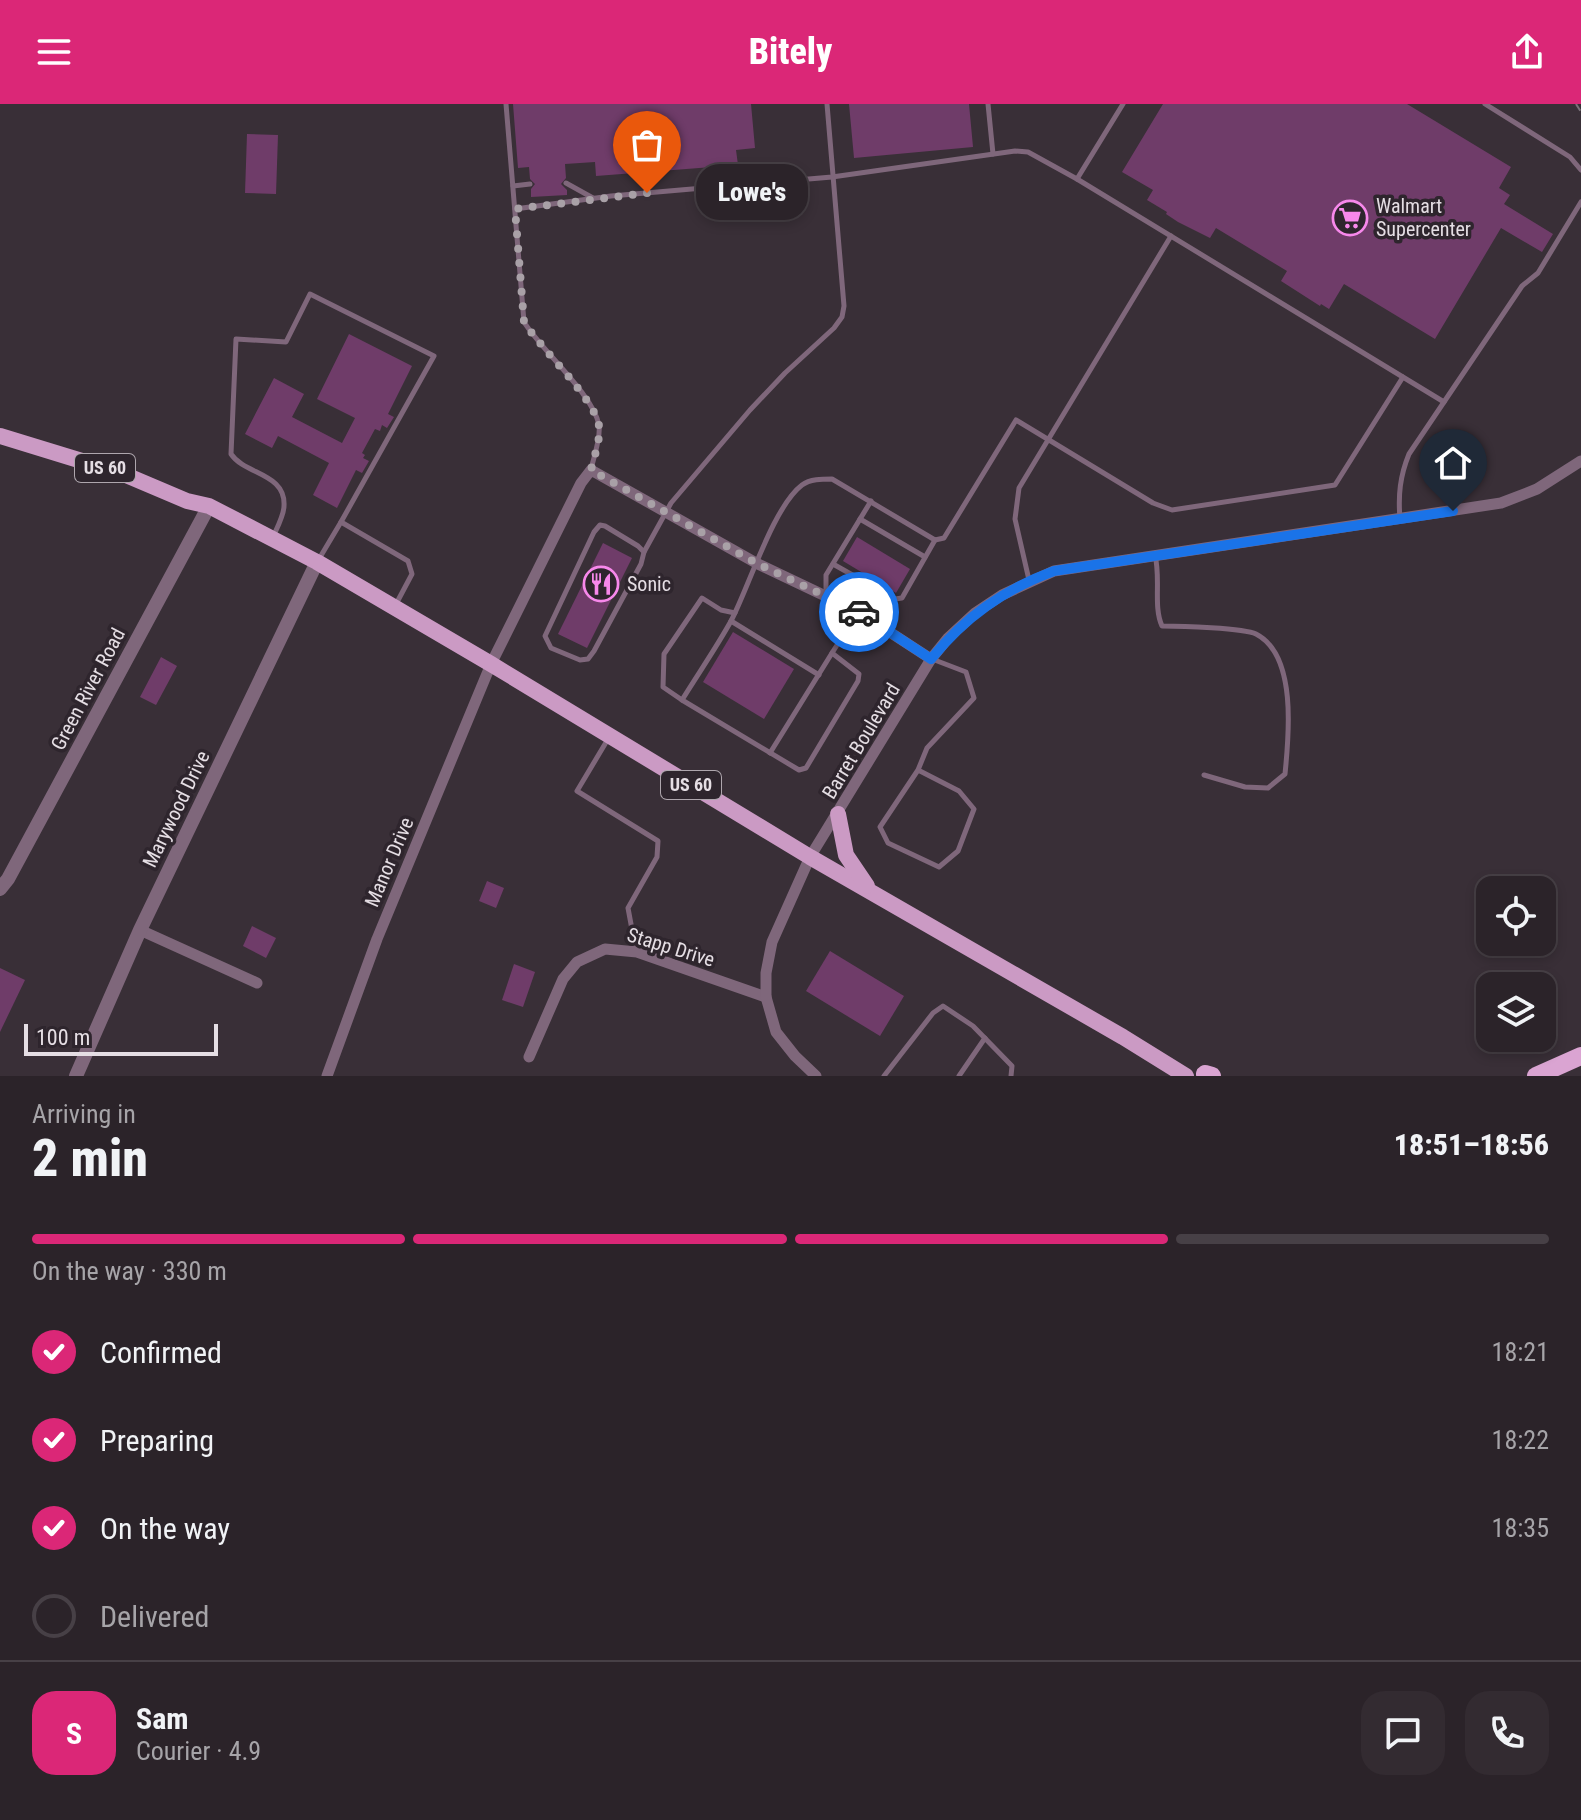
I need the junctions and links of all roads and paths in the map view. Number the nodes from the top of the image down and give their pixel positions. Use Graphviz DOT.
graph roads {
  1 [pos="506,104"];
  2 [pos="827,104"];
  3 [pos="988,104"];
  4 [pos="1123,104"];
  5 [pos="1485,104"];
  6 [pos="1576,104"];
  7 [pos="1581,112"];
  8 [pos="993,154"];
  9 [pos="1581,170"];
  10 [pos="832,177"];
  11 [pos="1077,179"];
  12 [pos="566,183"];
  13 [pos="530,184"];
  14 [pos="513,186"];
  15 [pos="594,199"];
  16 [pos="1581,202"];
  17 [pos="515,209"];
  18 [pos="1171,236"];
  19 [pos="1403,377"];
  20 [pos="1444,402"];
  21 [pos="0,436"];
  22 [pos="1048,440"];
  23 [pos="1581,461"];
  24 [pos="591,470"];
  25 [pos="871,501"];
  26 [pos="209,506"];
  27 [pos="665,512"];
  28 [pos="860,519"];
  29 [pos="1400,520"];
  30 [pos="341,522"];
  31 [pos="272,539"];
  32 [pos="935,540"];
  33 [pos="644,552"];
  34 [pos="1155,554"];
  35 [pos="925,557"];
  36 [pos="317,562"];
  37 [pos="758,564"];
  38 [pos="833,564"];
  39 [pos="1029,580"];
  40 [pos="826,594"];
  41 [pos="394,607"];
  42 [pos="859,612"];
  43 [pos="735,613"];
  44 [pos="731,621"];
  45 [pos="832,653"];
  46 [pos="931,659"];
  47 [pos="491,664"];
  48 [pos="819,675"];
  49 [pos="682,700"];
  50 [pos="610,736"];
  51 [pos="770,753"];
  52 [pos="918,770"];
  53 [pos="1204,775"];
  54 [pos="838,814"];
  55 [pos="810,857"];
  56 [pos="0,889"];
  57 [pos="873,894"];
  58 [pos="140,930"];
  59 [pos="637,952"];
  60 [pos="257,983"];
  61 [pos="766,997"];
  62 [pos="985,1038"];
  63 [pos="1581,1056"];
  64 [pos="529,1057"];
  65 [pos="1197,1074"];
  66 [pos="76,1076"];
  67 [pos="327,1076"];
  68 [pos="816,1076"];
  69 [pos="884,1076"];
  70 [pos="959,1076"];
  71 [pos="1011,1076"];
  72 [pos="1536,1076"];
  1 -- 14 [label="lane"];
  2 -- 10 [label="lane"];
  3 -- 8 [label="lane"];
  4 -- 11 [label="lane"];
  5 -- 9 [label="lane"];
  6 -- 7 [label="path"];
  8 -- 10 [label="lane"];
  8 -- 11 [label="lane"];
  10 -- 15 [label="lane"];
  10 -- 27 [label="lane"];
  11 -- 18 [label="lane"];
  12 -- 15 [label="lane"];
  13 -- 14 [label="lane"];
  14 -- 17 [label="lane"];
  15 -- 17 [label="lane"];
  16 -- 20 [label="lane"];
  17 -- 24 [label="lane"];
  18 -- 19 [label="lane"];
  18 -- 22 [label="lane"];
  19 -- 20 [label="lane"];
  19 -- 22 [label="lane"];
  20 -- 29 [label="lane"];
  21 -- 26 [label="main road, US 60"];
  22 -- 32 [label="lane"];
  22 -- 39 [label="lane"];
  23 -- 29 [label="street, Barret Boulevard"];
  24 -- 27 [label="street"];
  24 -- 47 [label="street, Manor Drive"];
  25 -- 28 [label="lane"];
  25 -- 32 [label="lane"];
  25 -- 37 [label="lane"];
  26 -- 31 [label="main road, US 60"];
  26 -- 56 [label="street, Green River Road"];
  27 -- 33 [label="lane"];
  27 -- 37 [label="street"];
  28 -- 35 [label="lane"];
  28 -- 38 [label="lane"];
  29 -- 34 [label="street, Barret Boulevard"];
  30 -- 31 [label="lane"];
  30 -- 36 [label="lane"];
  30 -- 41 [label="lane"];
  31 -- 36 [label="main road, US 60"];
  32 -- 35 [label="lane"];
  33 -- 33 [label="lane"];
  34 -- 39 [label="street, Barret Boulevard"];
  34 -- 53 [label="lane"];
  35 -- 38 [label="lane"];
  36 -- 41 [label="main road, US 60"];
  36 -- 58 [label="street, Marywood Drive"];
  37 -- 40 [label="street"];
  37 -- 43 [label="lane"];
  38 -- 40 [label="lane"];
  39 -- 46 [label="street, Barret Boulevard"];
  40 -- 42 [label="street"];
  41 -- 47 [label="main road, US 60"];
  42 -- 45 [label="lane"];
  42 -- 46 [label="street"];
  43 -- 44 [label="lane"];
  43 -- 49 [label="lane"];
  44 -- 48 [label="lane"];
  44 -- 49 [label="lane"];
  45 -- 48 [label="lane"];
  45 -- 51 [label="lane"];
  46 -- 52 [label="lane"];
  46 -- 54 [label="street, Barret Boulevard"];
  47 -- 50 [label="main road, US 60"];
  47 -- 67 [label="street, Manor Drive"];
  48 -- 51 [label="lane"];
  49 -- 51 [label="lane"];
  50 -- 55 [label="main road, US 60"];
  50 -- 59 [label="lane"];
  52 -- 52 [label="lane"];
  54 -- 55 [label="street, Barret Boulevard"];
  54 -- 57 [label="main road"];
  55 -- 57 [label="main road, US 60"];
  55 -- 61 [label="street, Barret Boulevard"];
  57 -- 65 [label="main road, US 60"];
  58 -- 60 [label="street"];
  58 -- 66 [label="street, Marywood Drive"];
  59 -- 61 [label="street, Stapp Drive"];
  59 -- 64 [label="street, Stapp Drive"];
  61 -- 68 [label="street, Barret Boulevard"];
  62 -- 69 [label="lane"];
  62 -- 70 [label="lane"];
  62 -- 71 [label="lane"];
  63 -- 72 [label="highway"];
}
